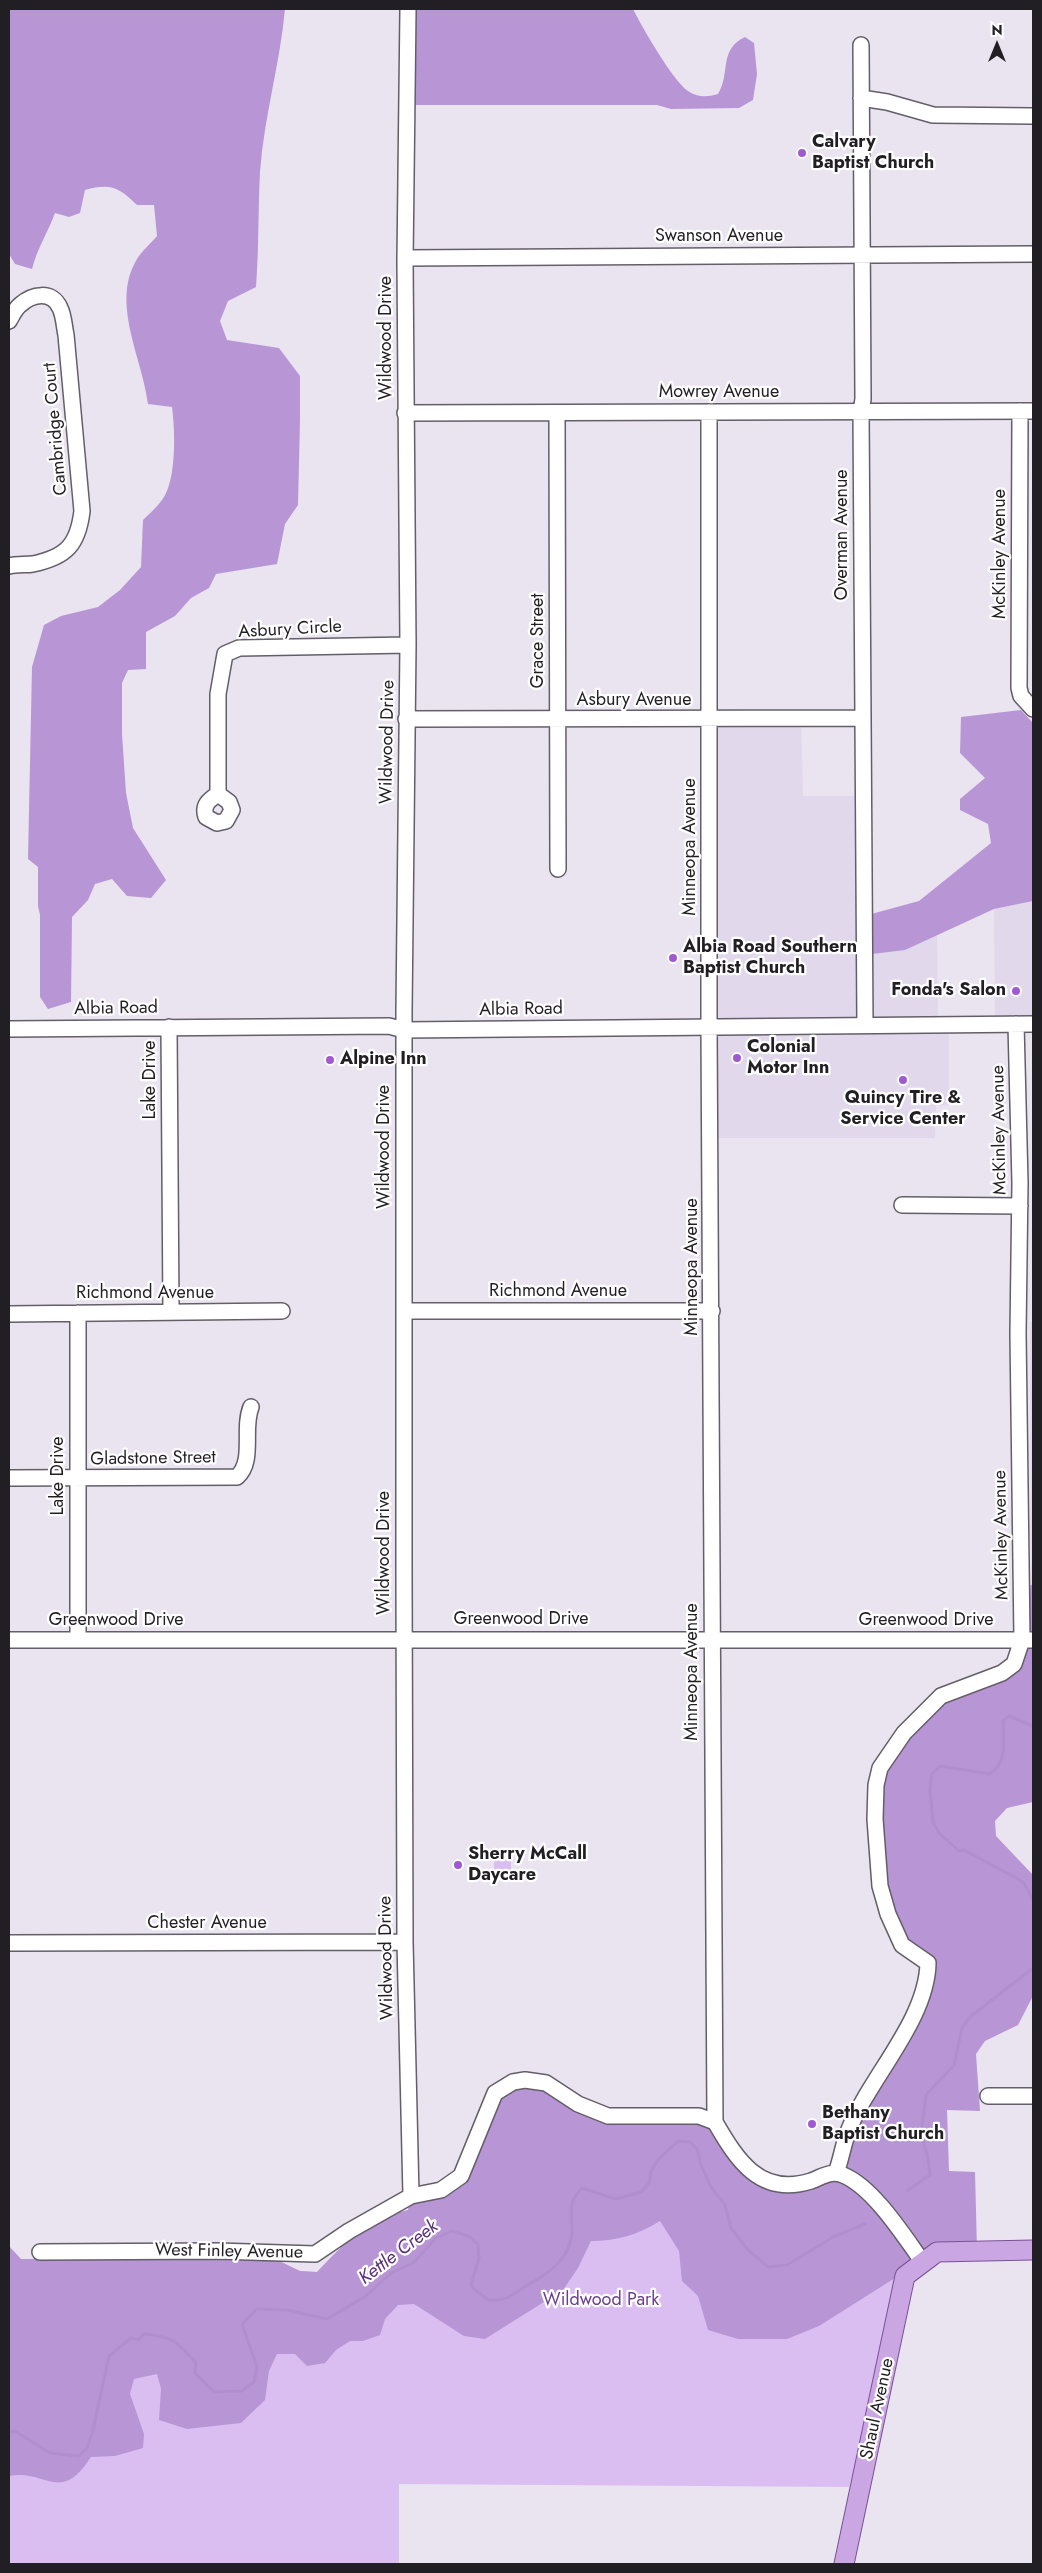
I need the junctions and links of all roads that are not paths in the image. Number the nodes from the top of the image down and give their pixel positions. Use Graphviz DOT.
graph roads {
  1 [pos="408,9"];
  2 [pos="861,45"];
  3 [pos="861,98"];
  4 [pos="1033,116"];
  5 [pos="1033,254"];
  6 [pos="862,255"];
  7 [pos="405,258"];
  8 [pos="9,321"];
  9 [pos="1027,411"];
  10 [pos="557,412"];
  11 [pos="709,412"];
  12 [pos="861,412"];
  13 [pos="406,413"];
  14 [pos="9,566"];
  15 [pos="408,645"];
  16 [pos="1033,709"];
  17 [pos="861,718"];
  18 [pos="406,719"];
  19 [pos="558,719"];
  20 [pos="710,720"];
  21 [pos="218,794"];
  22 [pos="558,869"];
  23 [pos="1016,1024"];
  24 [pos="1033,1024"];
  25 [pos="865,1025"];
  26 [pos="169,1027"];
  27 [pos="709,1027"];
  28 [pos="9,1029"];
  29 [pos="404,1030"];
  30 [pos="1026,1183"];
  31 [pos="902,1205"];
  32 [pos="1020,1206"];
  33 [pos="404,1310"];
  34 [pos="282,1311"];
  35 [pos="712,1311"];
  36 [pos="171,1312"];
  37 [pos="78,1313"];
  38 [pos="9,1314"];
  39 [pos="251,1407"];
  40 [pos="9,1478"];
  41 [pos="78,1479"];
  42 [pos="712,1638"];
  43 [pos="78,1639"];
  44 [pos="404,1639"];
  45 [pos="9,1640"];
  46 [pos="1028,1640"];
  47 [pos="405,1942"];
  48 [pos="9,1943"];
  49 [pos="988,2096"];
  50 [pos="1033,2096"];
  51 [pos="715,2122"];
  52 [pos="836,2173"];
  53 [pos="411,2196"];
  54 [pos="1033,2250"];
  55 [pos="40,2252"];
  56 [pos="922,2261"];
  57 [pos="844,2564"];
  1 -- 7 [label="street, Wildwood Drive"];
  2 -- 3 [label="street, Overman Avenue"];
  3 -- 4 [label="street"];
  3 -- 6 [label="street, Overman Avenue"];
  5 -- 6 [label="street, Swanson Avenue"];
  6 -- 7 [label="street, Swanson Avenue"];
  6 -- 12 [label="street, Overman Avenue"];
  7 -- 13 [label="street, Wildwood Drive"];
  8 -- 14 [label="street, Cambridge Court"];
  9 -- 12 [label="street, Mowrey Avenue"];
  9 -- 16 [label="street, McKinley Avenue"];
  10 -- 11 [label="street, Mowrey Avenue"];
  10 -- 13 [label="street, Mowrey Avenue"];
  10 -- 19 [label="street, Grace Street"];
  11 -- 12 [label="street, Mowrey Avenue"];
  11 -- 20 [label="street, Minneopa Avenue"];
  12 -- 17 [label="street, Overman Avenue"];
  13 -- 15 [label="street, Wildwood Drive"];
  15 -- 18 [label="street, Wildwood Drive"];
  15 -- 21 [label="street, Asbury Circle"];
  17 -- 20 [label="street, Asbury Avenue"];
  17 -- 25 [label="street, Overman Avenue"];
  18 -- 19 [label="street, Asbury Avenue"];
  18 -- 29 [label="street, Wildwood Drive"];
  19 -- 20 [label="street, Asbury Avenue"];
  19 -- 22 [label="street, Grace Street"];
  20 -- 27 [label="street, Minneopa Avenue"];
  23 -- 24 [label="street, Albia Road"];
  23 -- 25 [label="street, Albia Road"];
  23 -- 30 [label="street, McKinley Avenue"];
  25 -- 27 [label="street, Albia Road"];
  26 -- 28 [label="street, Albia Road"];
  26 -- 29 [label="street, Albia Road"];
  26 -- 36 [label="street, Lake Drive"];
  27 -- 29 [label="street, Albia Road"];
  27 -- 35 [label="street, Minneopa Avenue"];
  29 -- 33 [label="street, Wildwood Drive"];
  30 -- 32 [label="street, McKinley Avenue"];
  31 -- 32 [label="street"];
  32 -- 46 [label="street, McKinley Avenue"];
  33 -- 35 [label="street, Richmond Avenue"];
  33 -- 44 [label="street, Wildwood Drive"];
  34 -- 36 [label="street, Richmond Avenue"];
  35 -- 42 [label="street, Minneopa Avenue"];
  36 -- 37 [label="street, Richmond Avenue"];
  37 -- 38 [label="street, Richmond Avenue"];
  37 -- 41 [label="street, Lake Drive"];
  39 -- 41 [label="street, Gladstone Street"];
  40 -- 41 [label="street, Gladstone Street"];
  41 -- 43 [label="street, Lake Drive"];
  42 -- 44 [label="street, Greenwood Drive"];
  42 -- 46 [label="street, Greenwood Drive"];
  42 -- 51 [label="street, Minneopa Avenue"];
  43 -- 44 [label="street, Greenwood Drive"];
  43 -- 45 [label="street, Greenwood Drive"];
  44 -- 47 [label="street, Wildwood Drive"];
  46 -- 52 [label="street, McKinley Avenue"];
  47 -- 48 [label="street, Chester Avenue"];
  47 -- 53 [label="street, Wildwood Drive"];
  49 -- 50 [label="street"];
  51 -- 52 [label="street"];
  51 -- 53 [label="street, West Finley Avenue"];
  52 -- 56 [label="street"];
  53 -- 55 [label="street, West Finley Avenue"];
  54 -- 56 [label="main road"];
  56 -- 57 [label="main road, Shaul Avenue"];
}
